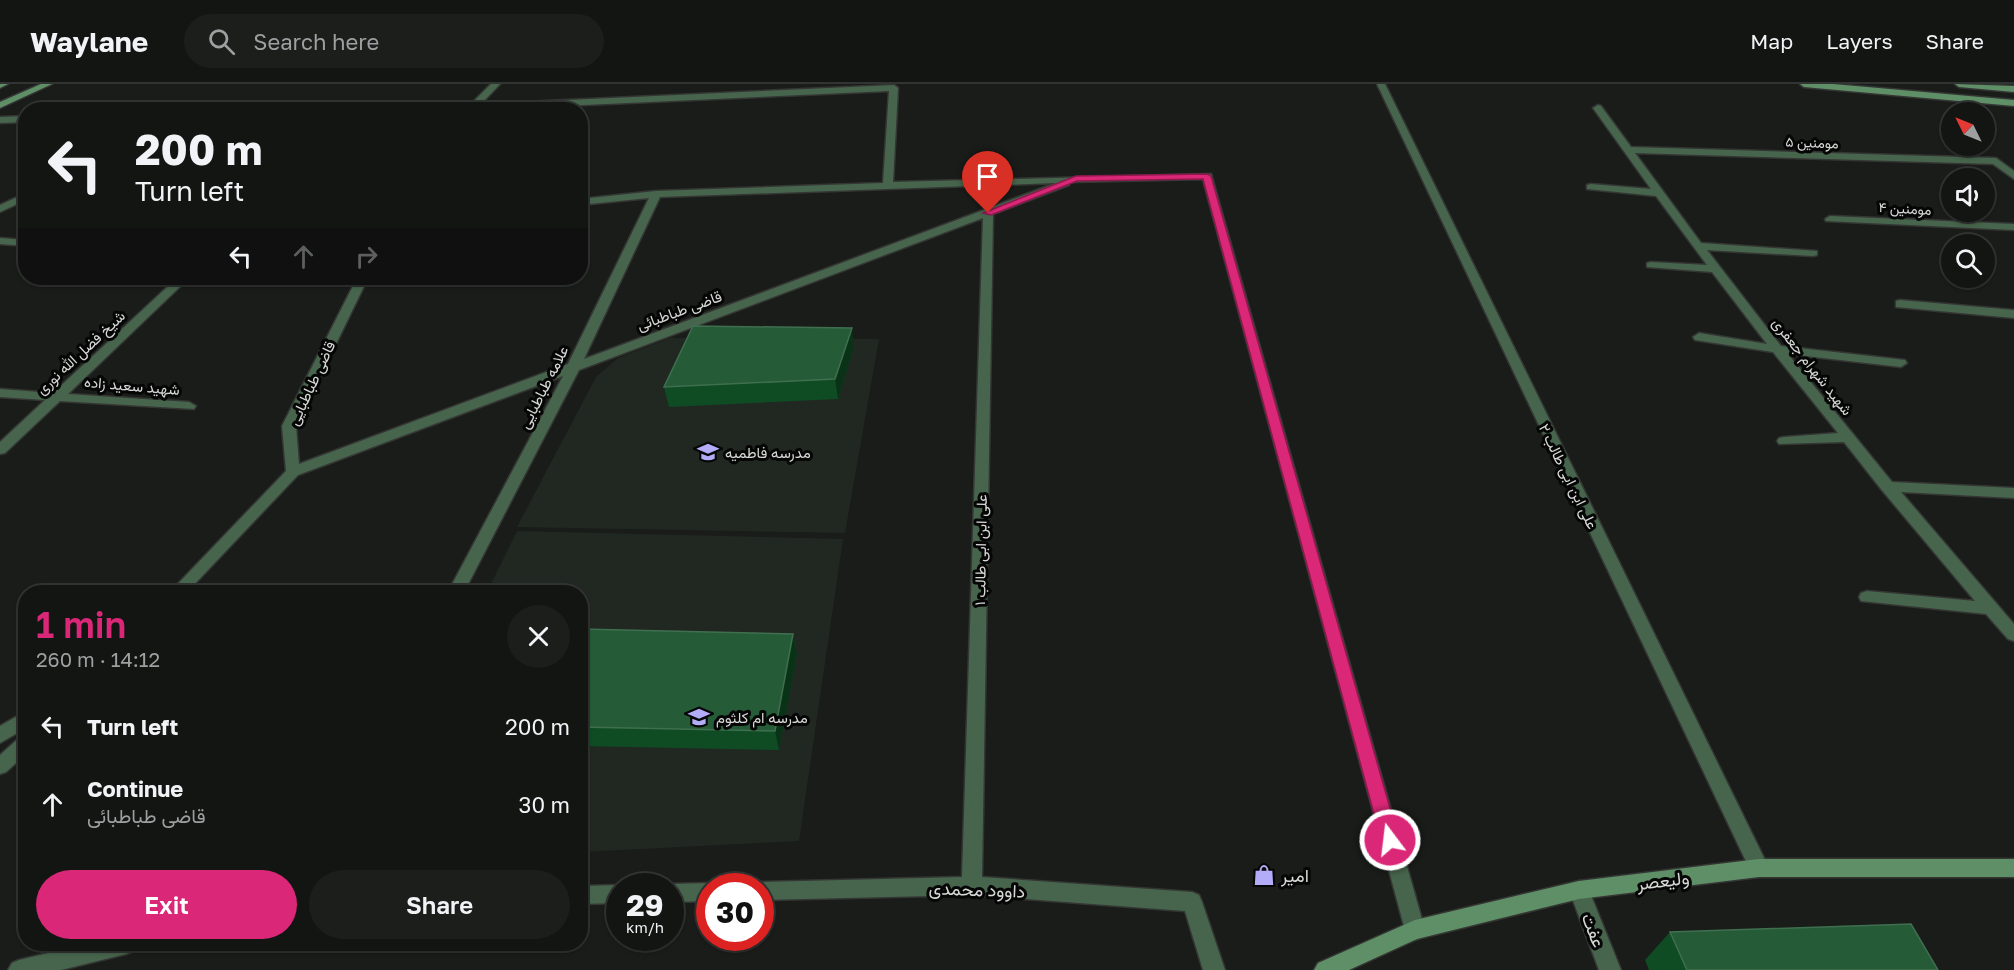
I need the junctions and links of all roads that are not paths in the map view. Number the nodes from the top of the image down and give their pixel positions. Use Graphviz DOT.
graph roads {
  1 [pos="48,84"];
  2 [pos="496,84"];
  3 [pos="1381,84"];
  4 [pos="1804,84"];
  5 [pos="1959,84"];
  6 [pos="1982,85"];
  7 [pos="2014,89"];
  8 [pos="478,102"];
  9 [pos="588,103"];
  10 [pos="2014,103"];
  11 [pos="0,105"];
  12 [pos="1598,108"];
  13 [pos="18,119"];
  14 [pos="0,120"];
  15 [pos="1627,150"];
  16 [pos="2014,176"];
  17 [pos="1076,179"];
  18 [pos="888,186"];
  19 [pos="1591,187"];
  20 [pos="1659,193"];
  21 [pos="656,194"];
  22 [pos="18,200"];
  23 [pos="588,201"];
  24 [pos="0,209"];
  25 [pos="988,213"];
  26 [pos="1830,219"];
  27 [pos="2014,227"];
  28 [pos="0,241"];
  29 [pos="18,242"];
  30 [pos="1697,246"];
  31 [pos="1813,253"];
  32 [pos="1651,265"];
  33 [pos="1715,269"];
  34 [pos="176,285"];
  35 [pos="359,285"];
  36 [pos="1900,304"];
  37 [pos="2014,314"];
  38 [pos="1699,337"];
  39 [pos="1778,349"];
  40 [pos="1901,363"];
  41 [pos="573,368"];
  42 [pos="0,393"];
  43 [pos="58,395"];
  44 [pos="189,406"];
  45 [pos="1847,437"];
  46 [pos="1784,441"];
  47 [pos="0,450"];
  48 [pos="293,472"];
  49 [pos="1886,486"];
  50 [pos="2014,493"];
  51 [pos="185,585"];
  52 [pos="460,585"];
  53 [pos="1867,597"];
  54 [pos="1991,608"];
  55 [pos="2014,635"];
  56 [pos="18,724"];
  57 [pos="0,736"];
  58 [pos="18,749"];
  59 [pos="0,766"];
  60 [pos="1759,868"];
  61 [pos="2014,868"];
  62 [pos="972,886"];
  63 [pos="1579,890"];
  64 [pos="774,891"];
  65 [pos="606,894"];
  66 [pos="588,895"];
  67 [pos="1415,930"];
  68 [pos="97,951"];
  69 [pos="19,970"];
  70 [pos="1214,970"];
  71 [pos="1325,970"];
  72 [pos="1610,970"];
  1 -- 11 [label="main road"];
  2 -- 8 [label="street"];
  3 -- 60 [label="street, علی ابن ابی طالب ۲"];
  4 -- 10 [label="main road"];
  5 -- 6 [label="main road"];
  6 -- 7 [label="main road"];
  9 -- 18 [label="street"];
  12 -- 15 [label="street, شهید شهرام جعفری"];
  13 -- 14 [label="street"];
  15 -- 16 [label="street, ۵ مومنین"];
  15 -- 20 [label="street, شهید شهرام جعفری"];
  17 -- 18 [label="street"];
  17 -- 25 [label="street, قاضی طباطبائی"];
  17 -- 67 [label="street"];
  18 -- 21 [label="street"];
  19 -- 20 [label="street"];
  20 -- 30 [label="street, شهید شهرام جعفری"];
  21 -- 23 [label="street"];
  21 -- 41 [label="street, علامه طباطبایی"];
  22 -- 24 [label="street"];
  25 -- 41 [label="street, قاضی طباطبائی"];
  25 -- 62 [label="street, علی ابن ابی طالب ۱"];
  26 -- 27 [label="street, مومنین ۴"];
  28 -- 29 [label="street"];
  30 -- 31 [label="street"];
  30 -- 33 [label="street, شهید شهرام جعفری"];
  32 -- 33 [label="street"];
  33 -- 39 [label="street, شهید شهرام جعفری"];
  34 -- 43 [label="street, شیخ فضل الله نوری"];
  35 -- 48 [label="street, قاضی طباطبایی"];
  36 -- 37 [label="street"];
  38 -- 39 [label="street"];
  39 -- 40 [label="street"];
  39 -- 45 [label="street, شهید شهرام جعفری"];
  41 -- 48 [label="street, قاضی طباطبائی"];
  41 -- 52 [label="street, علامه طباطبایی"];
  42 -- 43 [label="street, شهید سعید زاده"];
  43 -- 44 [label="street, شهید سعید زاده"];
  43 -- 47 [label="street, شیخ فضل الله نوری"];
  45 -- 46 [label="street"];
  45 -- 49 [label="street, شهید شهرام جعفری"];
  48 -- 51 [label="street"];
  49 -- 50 [label="street"];
  49 -- 54 [label="street, شهید شهرام جعفری"];
  53 -- 54 [label="street"];
  54 -- 55 [label="street, شهید شهرام جعفری"];
  56 -- 57 [label="street"];
  58 -- 59 [label="street"];
  60 -- 61 [label="main road, ولیعصر"];
  60 -- 63 [label="main road, ولیعصر"];
  62 -- 64 [label="street, داوود محمدی"];
  62 -- 70 [label="street, داوود محمدی"];
  63 -- 67 [label="main road, ولیعصر"];
  63 -- 72 [label="street, عفت"];
  65 -- 66 [label="street"];
  67 -- 71 [label="main road, ولیعصر"];
  68 -- 69 [label="street"];
}
